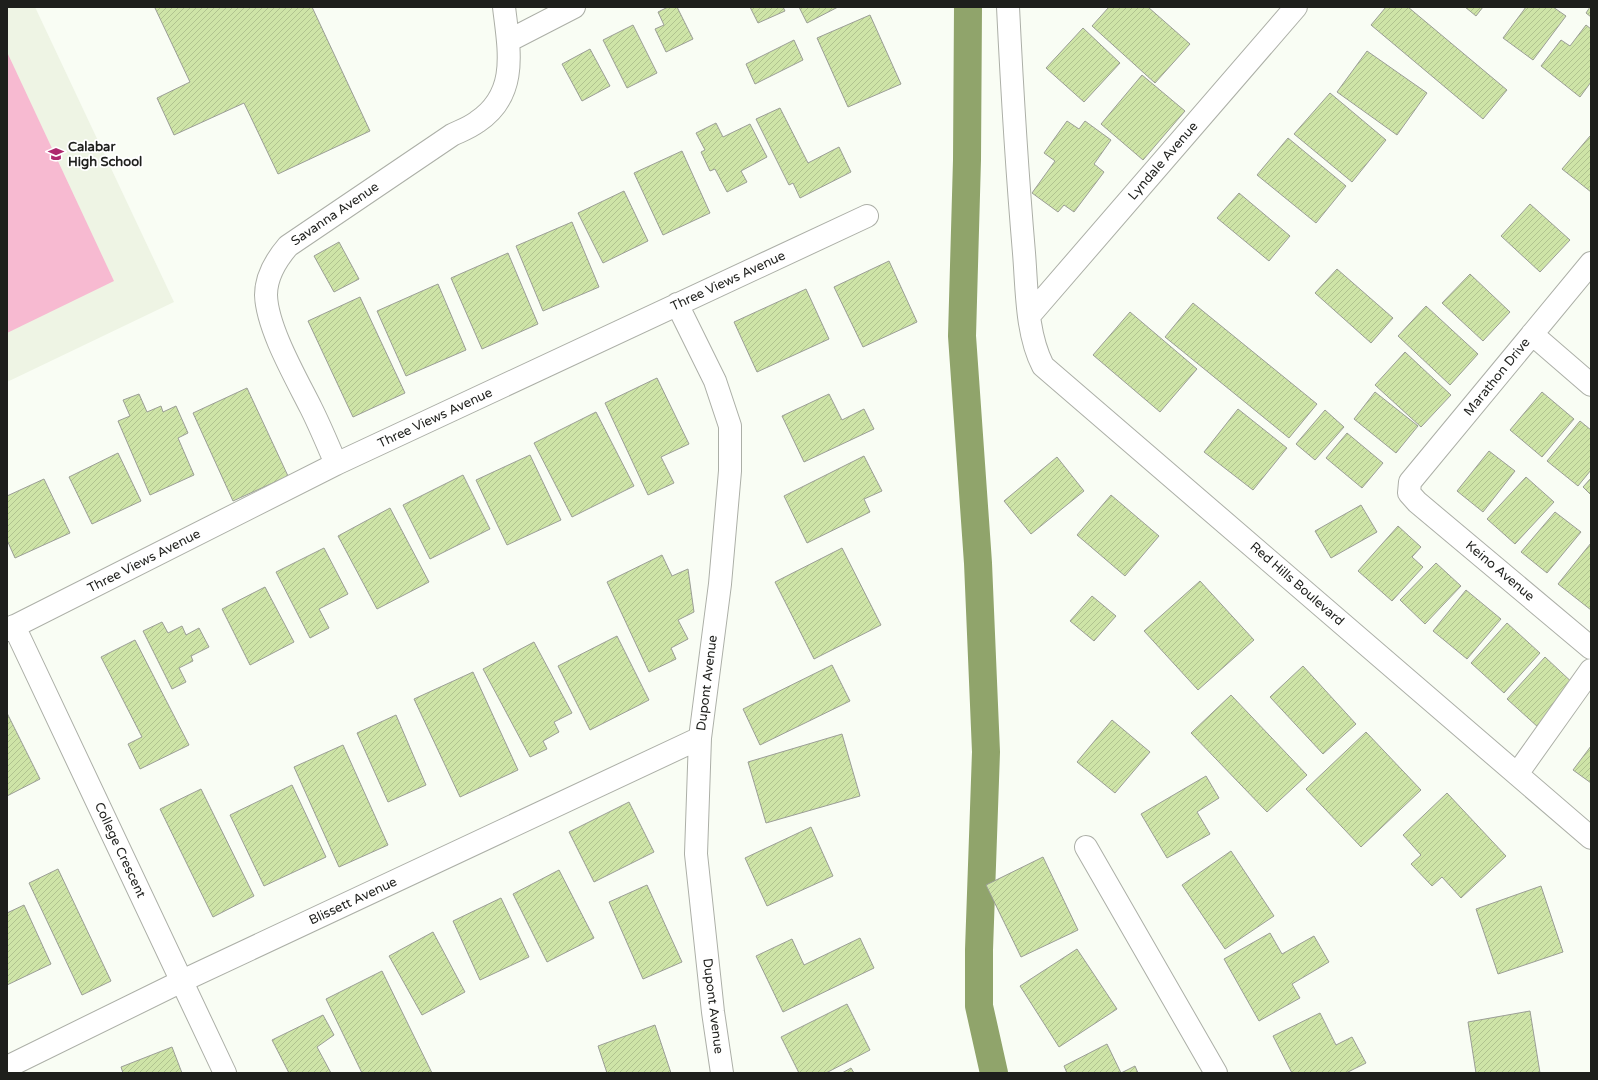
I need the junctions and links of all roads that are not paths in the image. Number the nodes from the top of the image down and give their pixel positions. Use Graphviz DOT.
graph roads {
  1 [pos="504,7"];
  2 [pos="574,7"];
  3 [pos="1008,7"];
  4 [pos="1296,7"];
  5 [pos="508,41"];
  6 [pos="867,216"];
  7 [pos="1591,263"];
  8 [pos="677,304"];
  9 [pos="1030,316"];
  10 [pos="1532,334"];
  11 [pos="1591,385"];
  12 [pos="336,464"];
  13 [pos="1409,493"];
  14 [pos="11,628"];
  15 [pos="1591,648"];
  16 [pos="1591,670"];
  17 [pos="700,738"];
  18 [pos="1517,774"];
  19 [pos="1591,838"];
  20 [pos="1086,848"];
  21 [pos="182,981"];
  22 [pos="7,1067"];
  23 [pos="225,1073"];
  24 [pos="722,1073"];
  25 [pos="1216,1073"];
  1 -- 5 [label="street, Savanna Avenue"];
  2 -- 5 [label="street"];
  3 -- 9 [label="street, Red Hills Boulevard"];
  4 -- 9 [label="street, Lyndale Avenue"];
  5 -- 12 [label="street, Savanna Avenue"];
  6 -- 8 [label="street, Three Views Avenue"];
  7 -- 10 [label="street, Marathon Drive"];
  8 -- 12 [label="street, Three Views Avenue"];
  8 -- 17 [label="street, Dupont Avenue"];
  9 -- 18 [label="street, Red Hills Boulevard"];
  10 -- 11 [label="street"];
  10 -- 13 [label="street, Marathon Drive"];
  12 -- 14 [label="street, Three Views Avenue"];
  13 -- 15 [label="street, Keino Avenue"];
  14 -- 21 [label="street, College Crescent"];
  16 -- 18 [label="street"];
  17 -- 21 [label="street, Blissett Avenue"];
  17 -- 24 [label="street, Dupont Avenue"];
  18 -- 19 [label="street, Red Hills Boulevard"];
  20 -- 25 [label="street"];
  21 -- 22 [label="street, Blissett Avenue"];
  21 -- 23 [label="street, College Crescent"];
}
